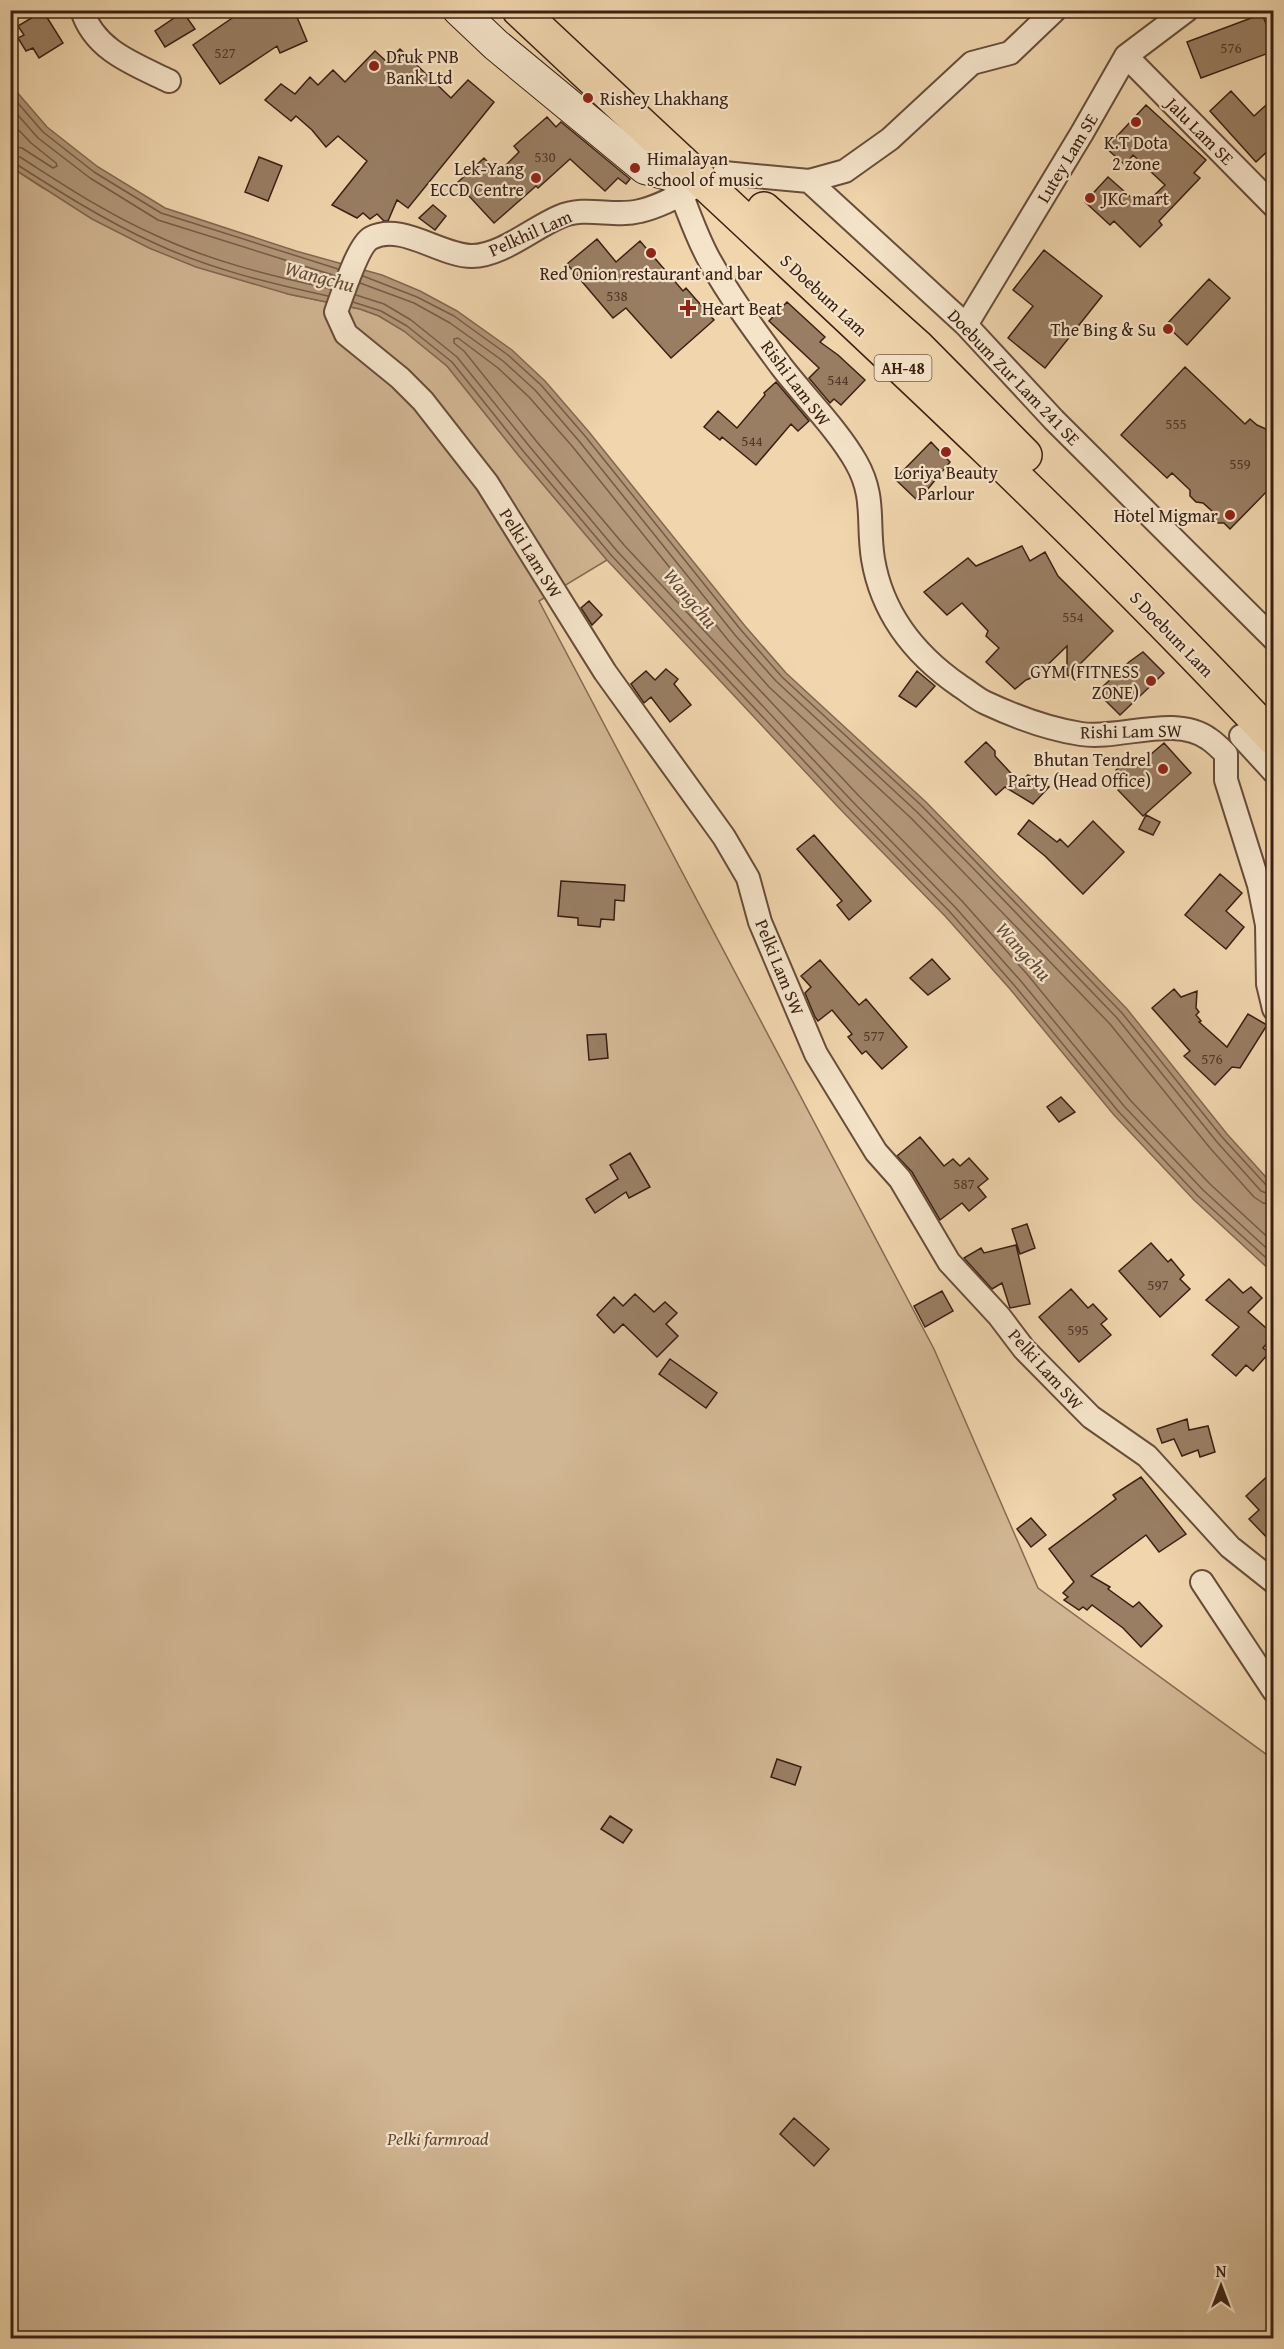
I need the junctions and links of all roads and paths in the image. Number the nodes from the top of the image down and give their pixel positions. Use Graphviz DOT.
graph roads {
  1 [pos="82,10"];
  2 [pos="459,10"];
  3 [pos="519,10"];
  4 [pos="553,10"];
  5 [pos="1055,10"];
  6 [pos="1187,10"];
  7 [pos="1126,56"];
  8 [pos="169,81"];
  9 [pos="809,181"];
  10 [pos="703,184"];
  11 [pos="1271,198"];
  12 [pos="336,312"];
  13 [pos="966,325"];
  14 [pos="1274,639"];
  15 [pos="1254,718"];
  16 [pos="1274,739"];
  17 [pos="1226,754"];
  18 [pos="1274,772"];
  19 [pos="1274,1009"];
  20 [pos="1202,1582"];
  21 [pos="1274,1582"];
  22 [pos="1274,1691"];
  1 -- 8 [label="street"];
  2 -- 10 [label="street"];
  3 -- 10 [label="highway, S Doebum Lam / AH-48"];
  4 -- 10 [label="highway, S Doebum Lam / AH-48"];
  5 -- 9 [label="street"];
  6 -- 7 [label="street, Lutey Lam SE"];
  7 -- 11 [label="street, Jalu Lam SE"];
  7 -- 13 [label="street, Lutey Lam SE"];
  9 -- 10 [label="street"];
  9 -- 13 [label="street, Doebum Zur Lam 241 SE"];
  10 -- 12 [label="street, Pelkhil Lam"];
  10 -- 15 [label="highway, S Doebum Lam / AH-48"];
  10 -- 17 [label="street, Rishi Lam SW"];
  12 -- 21 [label="street, Pelki Lam SW"];
  13 -- 14 [label="street, Doebum Zur Lam 241 SE"];
  15 -- 16 [label="highway, S Doebum Lam / AH-48"];
  15 -- 17 [label="street"];
  15 -- 18 [label="street"];
  17 -- 19 [label="street"];
  20 -- 22 [label="street"];
}
